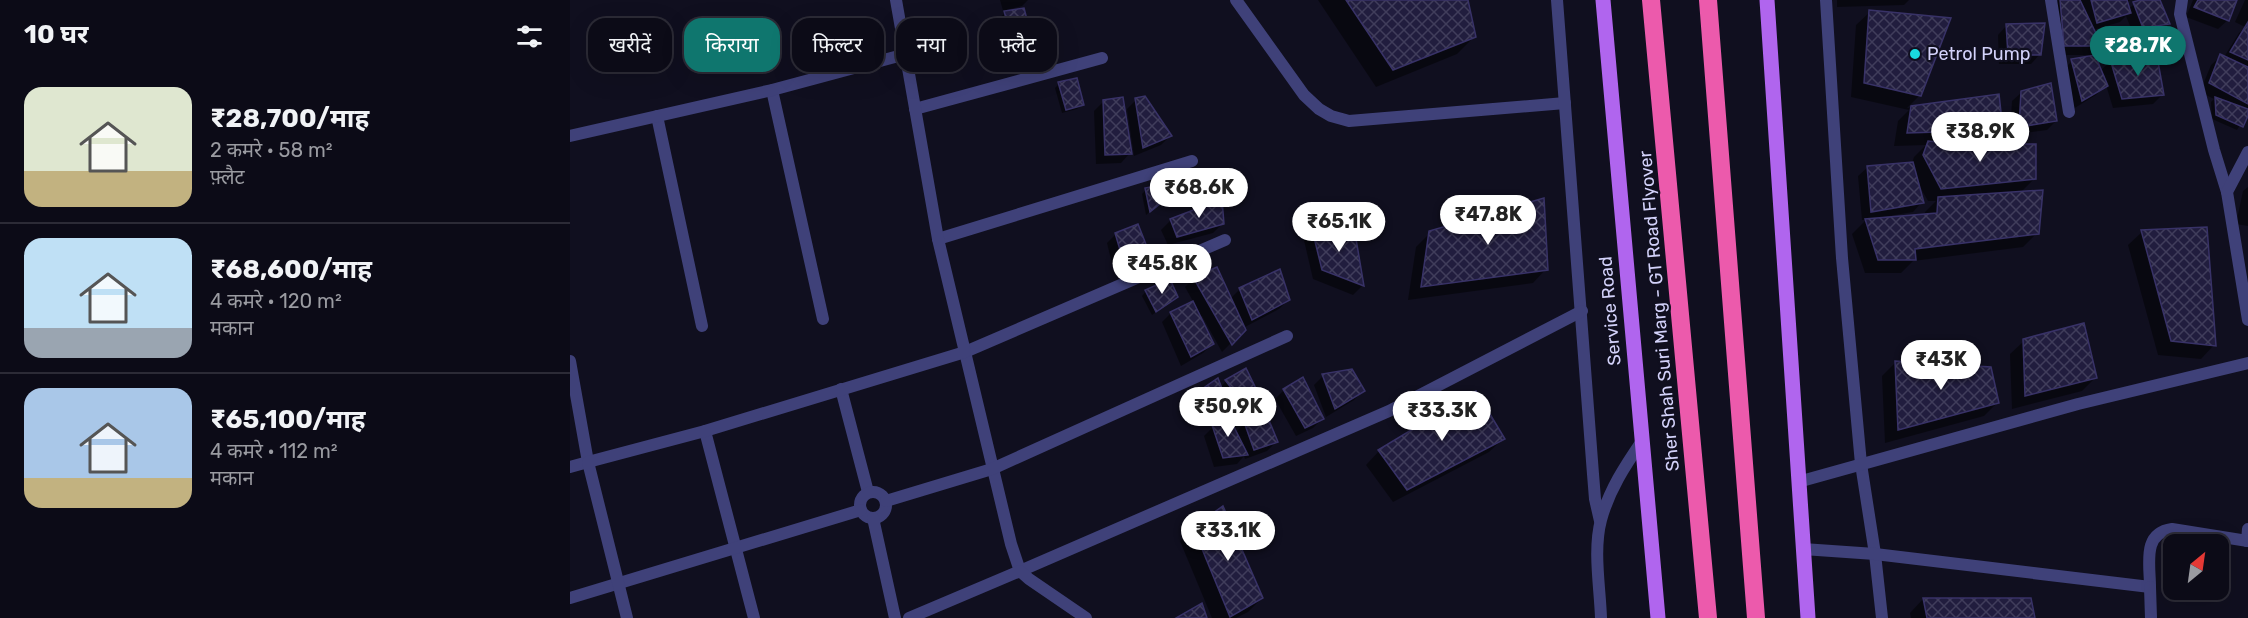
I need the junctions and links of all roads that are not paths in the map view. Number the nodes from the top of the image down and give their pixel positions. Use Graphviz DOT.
graph roads {
  1 [pos="896,0"];
  2 [pos="1236,0"];
  3 [pos="1557,0"];
  4 [pos="1603,0"];
  5 [pos="1651,0"];
  6 [pos="1708,0"];
  7 [pos="1767,0"];
  8 [pos="1826,0"];
  9 [pos="2051,0"];
  10 [pos="2182,0"];
  11 [pos="899,18"];
  12 [pos="896,57"];
  13 [pos="1102,58"];
  14 [pos="909,72"];
  15 [pos="772,90"];
  16 [pos="1565,103"];
  17 [pos="915,109"];
  18 [pos="2069,112"];
  19 [pos="657,116"];
  20 [pos="570,136"];
  21 [pos="2248,152"];
  22 [pos="1192,161"];
  23 [pos="2228,192"];
  24 [pos="938,239"];
  25 [pos="1225,240"];
  26 [pos="1582,311"];
  27 [pos="823,319"];
  28 [pos="2248,320"];
  29 [pos="702,326"];
  30 [pos="1287,336"];
  31 [pos="965,352"];
  32 [pos="570,361"];
  33 [pos="2248,363"];
  34 [pos="842,389"];
  35 [pos="705,432"];
  36 [pos="1642,441"];
  37 [pos="588,462"];
  38 [pos="1861,464"];
  39 [pos="570,467"];
  40 [pos="992,469"];
  41 [pos="1798,482"];
  42 [pos="868,492"];
  43 [pos="886,501"];
  44 [pos="861,510"];
  45 [pos="873,518"];
  46 [pos="1600,521"];
  47 [pos="2248,529"];
  48 [pos="2248,541"];
  49 [pos="736,549"];
  50 [pos="1803,549"];
  51 [pos="1875,554"];
  52 [pos="1020,571"];
  53 [pos="619,584"];
  54 [pos="2150,587"];
  55 [pos="570,598"];
  56 [pos="627,618"];
  57 [pos="754,618"];
  58 [pos="895,618"];
  59 [pos="909,618"];
  60 [pos="1086,618"];
  61 [pos="1601,618"];
  62 [pos="1658,618"];
  63 [pos="1708,618"];
  64 [pos="1756,618"];
  65 [pos="1809,618"];
  66 [pos="1882,618"];
  67 [pos="2151,618"];
  1 -- 11 [label="street"];
  2 -- 16 [label="street"];
  3 -- 16 [label="street"];
  4 -- 36 [label="main road, Service Road"];
  5 -- 63 [label="highway, Sher Shah Suri Marg - GT Road Flyover"];
  6 -- 64 [label="highway"];
  7 -- 41 [label="main road"];
  8 -- 38 [label="street"];
  9 -- 18 [label="street"];
  10 -- 23 [label="street"];
  12 -- 15 [label="street"];
  13 -- 17 [label="street"];
  14 -- 17 [label="street"];
  15 -- 19 [label="street"];
  15 -- 27 [label="street"];
  16 -- 26 [label="street"];
  17 -- 24 [label="street"];
  19 -- 20 [label="street"];
  19 -- 29 [label="street"];
  21 -- 23 [label="street"];
  22 -- 24 [label="street"];
  23 -- 28 [label="street"];
  24 -- 31 [label="street"];
  25 -- 31 [label="street"];
  26 -- 46 [label="street"];
  26 -- 52 [label="street"];
  30 -- 40 [label="street"];
  31 -- 34 [label="street"];
  31 -- 40 [label="street"];
  32 -- 37 [label="street"];
  33 -- 38 [label="street"];
  34 -- 35 [label="street"];
  34 -- 42 [label="street"];
  35 -- 37 [label="street"];
  35 -- 49 [label="street"];
  36 -- 46 [label="street"];
  36 -- 62 [label="main road, Service Road"];
  37 -- 39 [label="street"];
  37 -- 53 [label="street"];
  38 -- 41 [label="street"];
  38 -- 51 [label="street"];
  40 -- 43 [label="street"];
  40 -- 52 [label="street"];
  41 -- 50 [label="main road"];
  42 -- 43 [label="street"];
  42 -- 44 [label="street"];
  43 -- 45 [label="street"];
  44 -- 45 [label="street"];
  44 -- 49 [label="street"];
  45 -- 58 [label="street"];
  46 -- 61 [label="street"];
  47 -- 48 [label="street"];
  48 -- 54 [label="street"];
  49 -- 53 [label="street"];
  49 -- 57 [label="street"];
  50 -- 51 [label="street"];
  50 -- 65 [label="main road"];
  51 -- 54 [label="street"];
  51 -- 66 [label="street"];
  52 -- 59 [label="street"];
  52 -- 60 [label="street"];
  53 -- 55 [label="street"];
  53 -- 56 [label="street"];
  54 -- 67 [label="street"];
}
